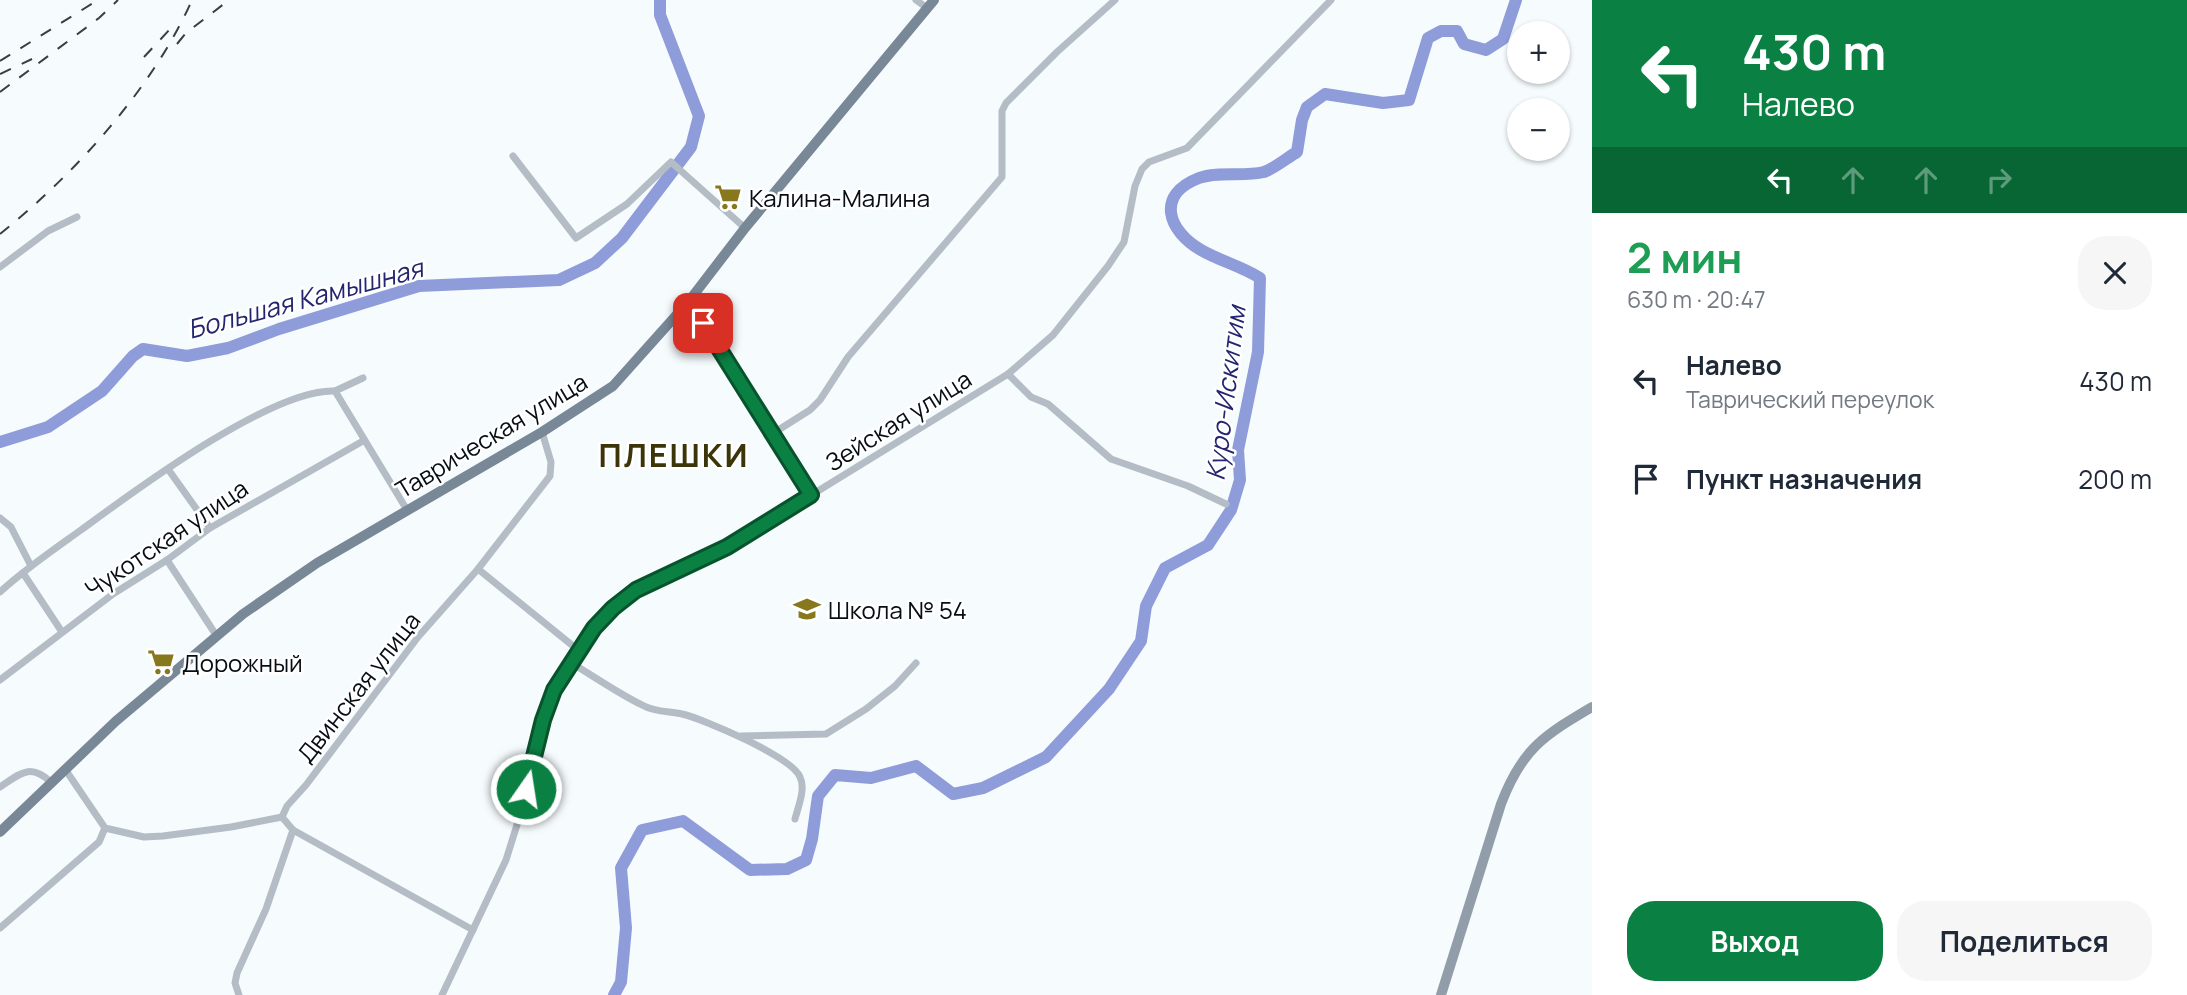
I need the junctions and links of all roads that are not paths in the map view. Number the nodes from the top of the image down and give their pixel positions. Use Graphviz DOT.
graph roads {
  1 [pos="916,0"];
  2 [pos="1331,0"];
  3 [pos="1111,1"];
  4 [pos="930,4"];
  5 [pos="513,156"];
  6 [pos="76,218"];
  7 [pos="745,228"];
  8 [pos="0,267"];
  9 [pos="689,301"];
  10 [pos="1008,374"];
  11 [pos="363,378"];
  12 [pos="335,391"];
  13 [pos="542,432"];
  14 [pos="772,433"];
  15 [pos="363,441"];
  16 [pos="168,469"];
  17 [pos="811,495"];
  18 [pos="1226,504"];
  19 [pos="407,510"];
  20 [pos="0,518"];
  21 [pos="210,528"];
  22 [pos="167,560"];
  23 [pos="32,566"];
  24 [pos="478,569"];
  25 [pos="23,573"];
  26 [pos="0,592"];
  27 [pos="62,632"];
  28 [pos="216,635"];
  29 [pos="579,650"];
  30 [pos="570,662"];
  31 [pos="916,663"];
  32 [pos="0,680"];
  33 [pos="1592,707"];
  34 [pos="741,736"];
  35 [pos="65,769"];
  36 [pos="51,782"];
  37 [pos="0,787"];
  38 [pos="282,817"];
  39 [pos="796,819"];
  40 [pos="105,828"];
  41 [pos="293,830"];
  42 [pos="0,832"];
  43 [pos="0,928"];
  44 [pos="472,930"];
  45 [pos="239,995"];
  46 [pos="442,995"];
  47 [pos="1441,995"];
  1 -- 4 [label="street"];
  2 -- 10 [label="street, Зейская улица"];
  3 -- 14 [label="street"];
  4 -- 7 [label="main road, Таврическая улица"];
  5 -- 7 [label="street"];
  6 -- 8 [label="street"];
  7 -- 9 [label="main road, Таврическая улица"];
  9 -- 13 [label="main road, Таврическая улица"];
  9 -- 14 [label="street"];
  10 -- 17 [label="street, Зейская улица"];
  10 -- 18 [label="street"];
  11 -- 12 [label="street"];
  12 -- 15 [label="street"];
  12 -- 16 [label="street"];
  13 -- 19 [label="main road, Таврическая улица"];
  13 -- 24 [label="street, Двинская улица"];
  14 -- 17 [label="street"];
  15 -- 19 [label="street"];
  15 -- 21 [label="street, Чукотская улица"];
  16 -- 21 [label="street"];
  16 -- 23 [label="street"];
  17 -- 29 [label="street, Зейская улица"];
  19 -- 28 [label="main road, Таврическая улица"];
  20 -- 23 [label="street"];
  21 -- 22 [label="street, Чукотская улица"];
  22 -- 27 [label="street, Чукотская улица"];
  22 -- 28 [label="street"];
  23 -- 25 [label="street"];
  24 -- 29 [label="street"];
  24 -- 38 [label="street, Двинская улица"];
  25 -- 26 [label="street"];
  25 -- 27 [label="street"];
  27 -- 32 [label="street, Чукотская улица"];
  28 -- 35 [label="main road, Таврическая улица"];
  29 -- 30 [label="street, Зейская улица"];
  30 -- 34 [label="street"];
  30 -- 44 [label="street, Зейская улица"];
  31 -- 34 [label="street"];
  33 -- 47 [label="street"];
  34 -- 39 [label="street"];
  35 -- 36 [label="main road, Таврическая улица"];
  35 -- 40 [label="street"];
  36 -- 37 [label="street"];
  36 -- 42 [label="main road, Таврическая улица"];
  38 -- 40 [label="street"];
  38 -- 41 [label="street"];
  40 -- 43 [label="street"];
  41 -- 44 [label="street"];
  41 -- 45 [label="street"];
  44 -- 46 [label="street, Зейская улица"];
}
